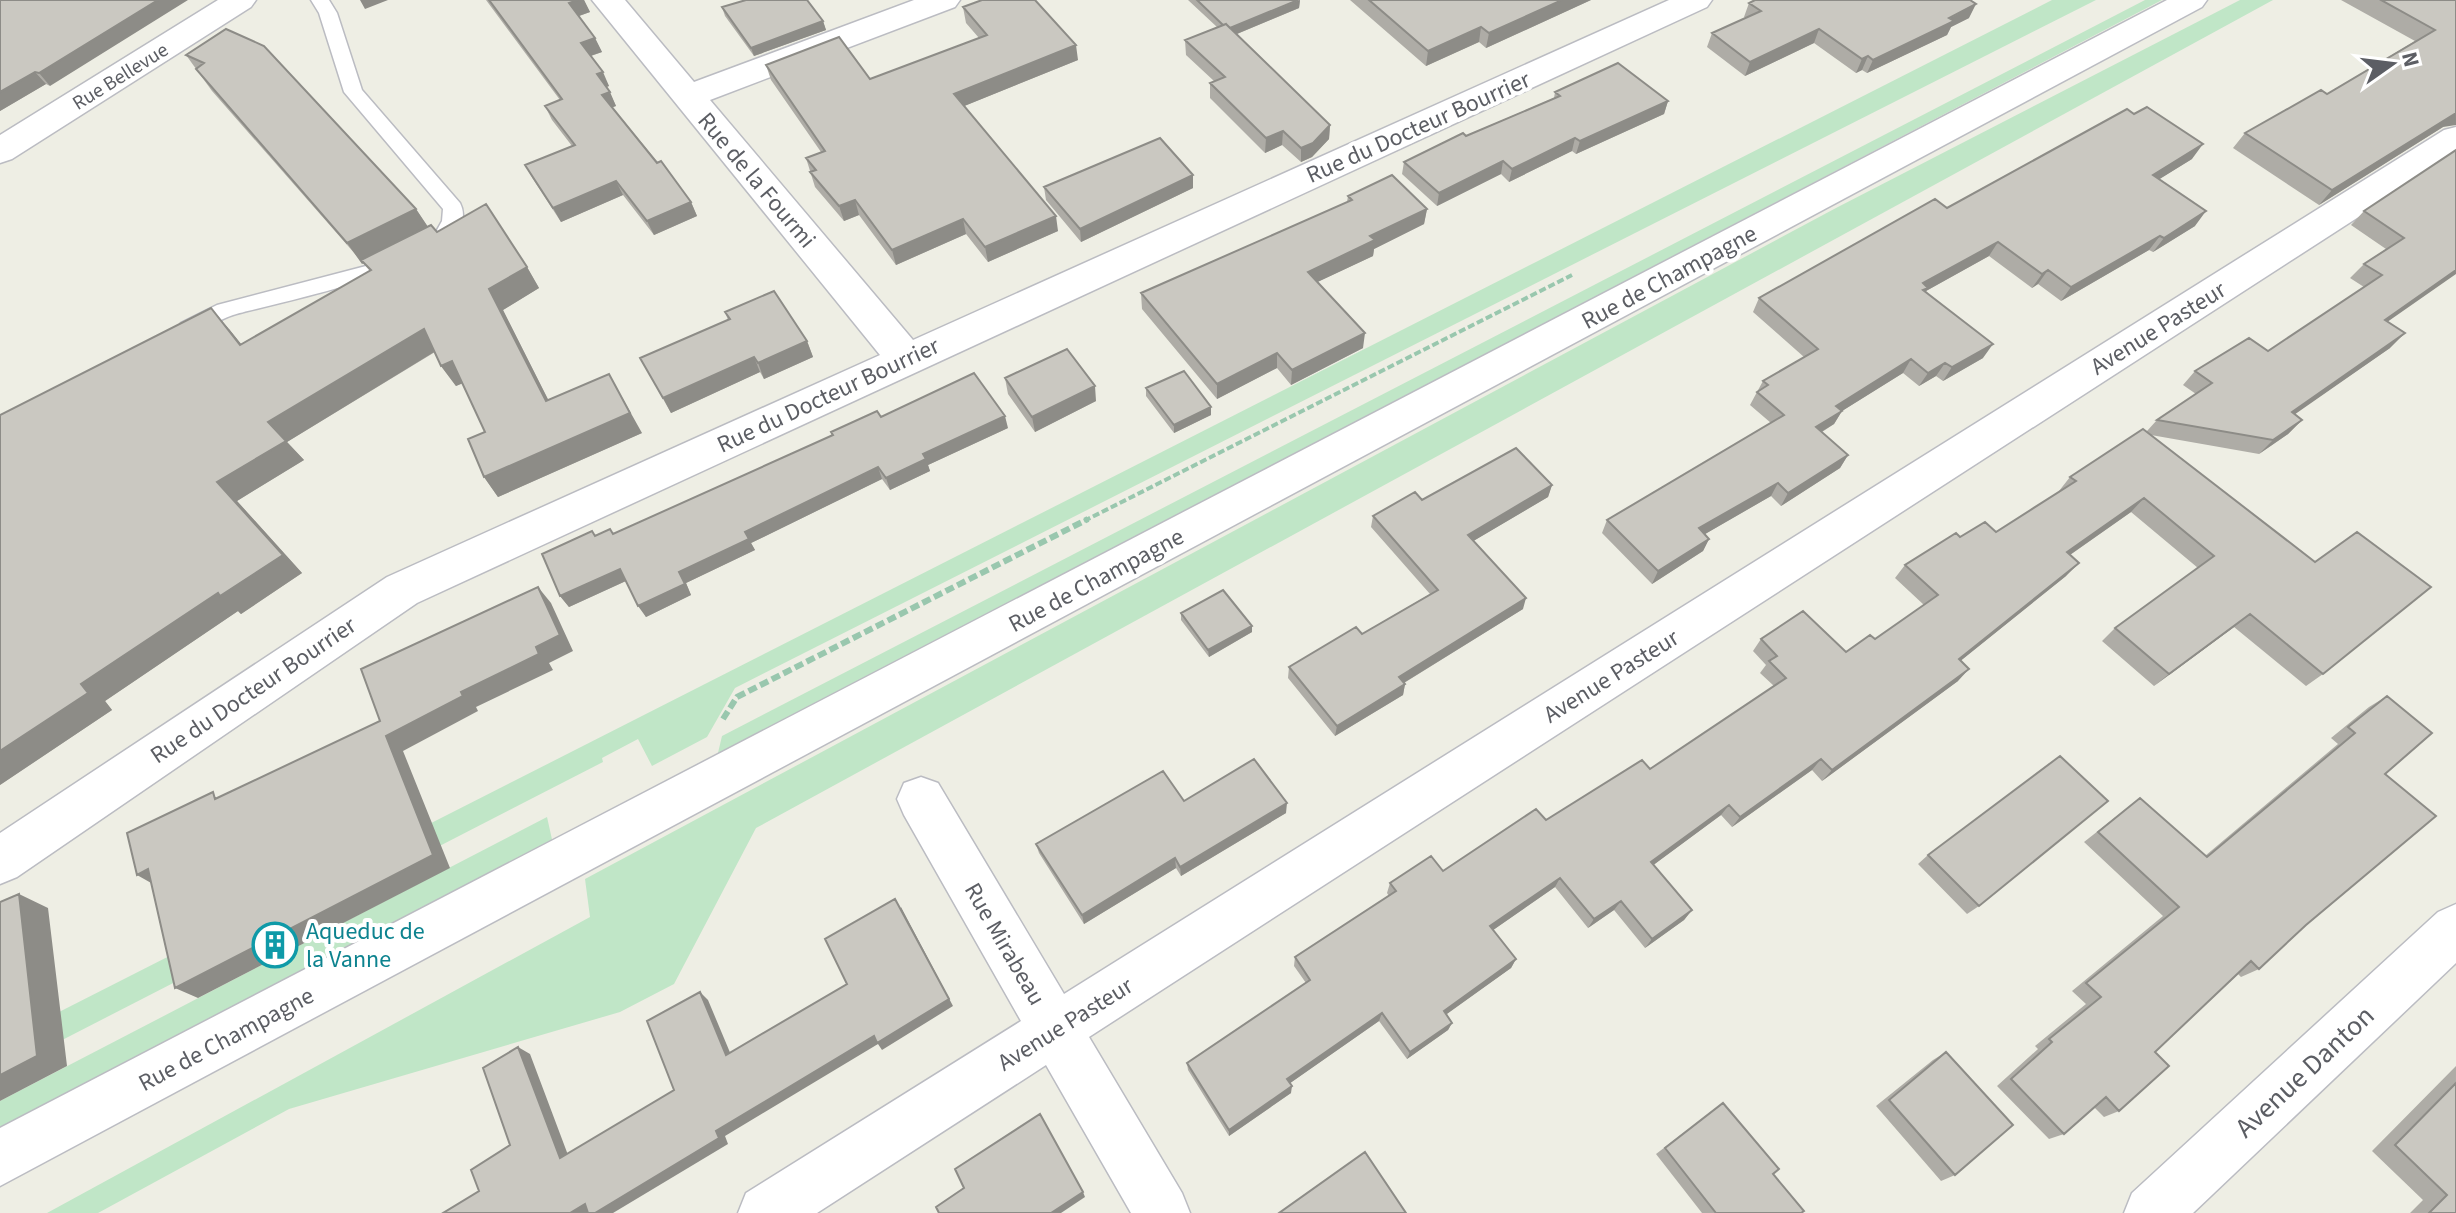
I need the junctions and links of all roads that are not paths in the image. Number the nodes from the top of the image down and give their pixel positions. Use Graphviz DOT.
graph roads {
  1 [pos="240,0"];
  2 [pos="320,0"];
  3 [pos="608,0"];
  4 [pos="944,0"];
  5 [pos="1696,0"];
  6 [pos="2191,0"];
  7 [pos="688,96"];
  8 [pos="2456,138"];
  9 [pos="0,151"];
  10 [pos="168,339"];
  11 [pos="906,359"];
  12 [pos="921,799"];
  13 [pos="0,861"];
  14 [pos="2456,929"];
  15 [pos="1054,1031"];
  16 [pos="0,1158"];
  17 [pos="766,1213"];
  18 [pos="1162,1213"];
  19 [pos="2152,1213"];
  1 -- 9 [label="street, Rue Bellevue"];
  2 -- 10 [label="lane"];
  3 -- 7 [label="street, Rue de la Fourmi"];
  4 -- 7 [label="street"];
  5 -- 11 [label="street, Rue du Docteur Bourrier"];
  6 -- 16 [label="street, Rue de Champagne"];
  7 -- 11 [label="street, Rue de la Fourmi"];
  8 -- 15 [label="street, Avenue Pasteur"];
  11 -- 13 [label="street, Rue du Docteur Bourrier"];
  12 -- 15 [label="street, Rue Mirabeau"];
  14 -- 19 [label="street, Avenue Danton"];
  15 -- 17 [label="street, Avenue Pasteur"];
  15 -- 18 [label="street, Rue Mirabeau"];
}
